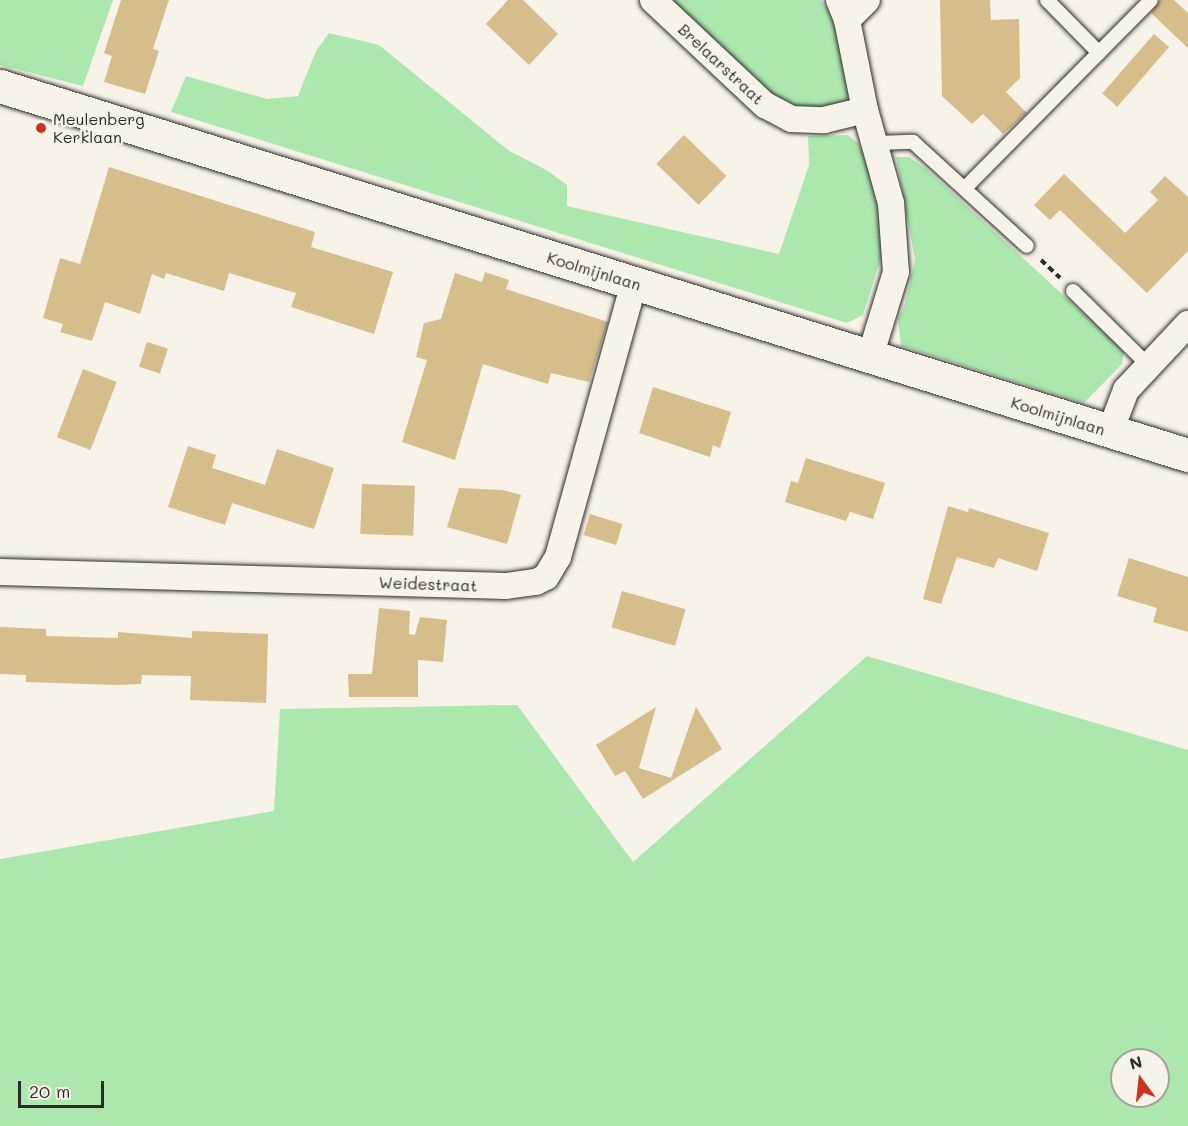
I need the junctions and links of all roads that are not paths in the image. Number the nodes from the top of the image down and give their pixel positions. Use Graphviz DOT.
graph roads {
  1 [pos="653,0"];
  2 [pos="867,0"];
  3 [pos="1047,0"];
  4 [pos="1151,0"];
  5 [pos="843,10"];
  6 [pos="1099,53"];
  7 [pos="0,86"];
  8 [pos="865,110"];
  9 [pos="875,143"];
  10 [pos="965,188"];
  11 [pos="1027,246"];
  12 [pos="634,283"];
  13 [pos="1073,291"];
  14 [pos="1188,324"];
  15 [pos="870,357"];
  16 [pos="1149,366"];
  17 [pos="1110,432"];
  18 [pos="1188,456"];
  19 [pos="0,572"];
  1 -- 8 [label="street, Brelaarstraat"];
  2 -- 5 [label="street"];
  3 -- 6 [label="lane"];
  4 -- 6 [label="lane"];
  5 -- 8 [label="street"];
  6 -- 10 [label="lane"];
  7 -- 12 [label="street, Koolmijnlaan"];
  8 -- 9 [label="street"];
  9 -- 10 [label="lane"];
  9 -- 15 [label="street"];
  10 -- 11 [label="lane"];
  12 -- 15 [label="street, Koolmijnlaan"];
  12 -- 19 [label="street, Weidestraat"];
  13 -- 16 [label="lane"];
  14 -- 16 [label="street"];
  15 -- 17 [label="street, Koolmijnlaan"];
  16 -- 17 [label="street"];
  17 -- 18 [label="street, Koolmijnlaan"];
}
